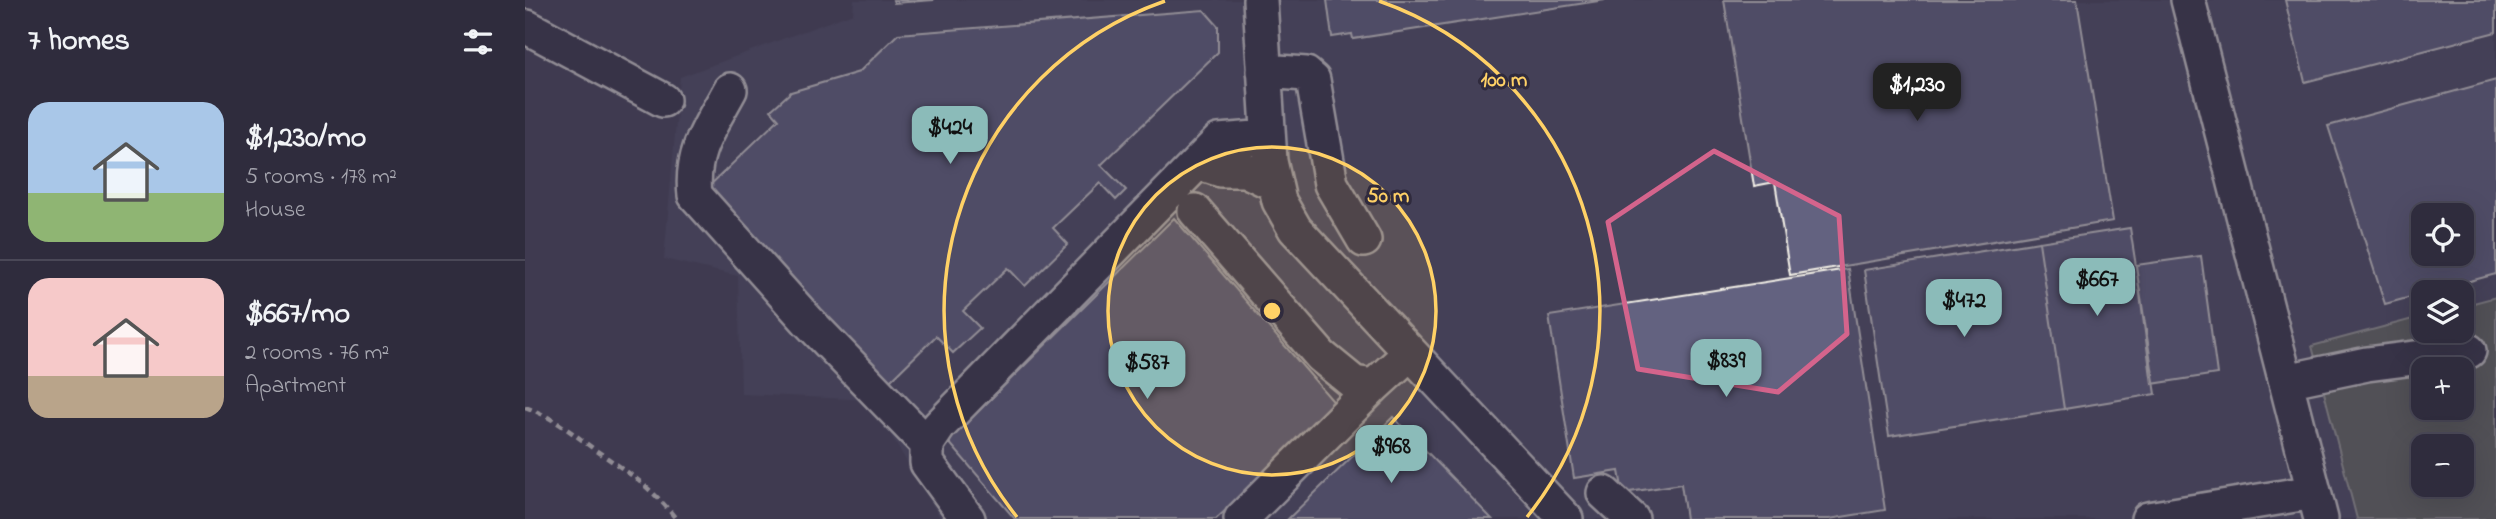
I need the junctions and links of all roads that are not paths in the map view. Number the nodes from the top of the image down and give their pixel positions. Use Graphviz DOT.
graph roads {
  1 [pos="1260,0"];
  2 [pos="2188,0"];
  3 [pos="527,23"];
  4 [pos="1264,71"];
  5 [pos="730,90"];
  6 [pos="663,100"];
  7 [pos="1268,137"];
  8 [pos="1201,163"];
  9 [pos="1274,184"];
  10 [pos="1195,211"];
  11 [pos="1364,240"];
  12 [pos="2469,351"];
  13 [pos="1409,354"];
  14 [pos="2286,381"];
  15 [pos="1374,386"];
  16 [pos="927,444"];
  17 [pos="1604,493"];
  18 [pos="2318,506"];
  19 [pos="968,519"];
  20 [pos="1241,519"];
  21 [pos="1566,519"];
  22 [pos="1632,519"];
  23 [pos="2148,519"];
  1 -- 4 [label="street"];
  2 -- 14 [label="street"];
  3 -- 6 [label="street"];
  4 -- 7 [label="street"];
  4 -- 11 [label="street"];
  5 -- 16 [label="street"];
  7 -- 8 [label="street"];
  7 -- 9 [label="street"];
  8 -- 9 [label="street"];
  8 -- 16 [label="street"];
  9 -- 13 [label="street"];
  10 -- 15 [label="street"];
  12 -- 14 [label="street"];
  13 -- 15 [label="street"];
  13 -- 21 [label="street"];
  14 -- 18 [label="street"];
  15 -- 20 [label="street"];
  16 -- 19 [label="street"];
  17 -- 22 [label="street"];
  18 -- 23 [label="street"];
}
